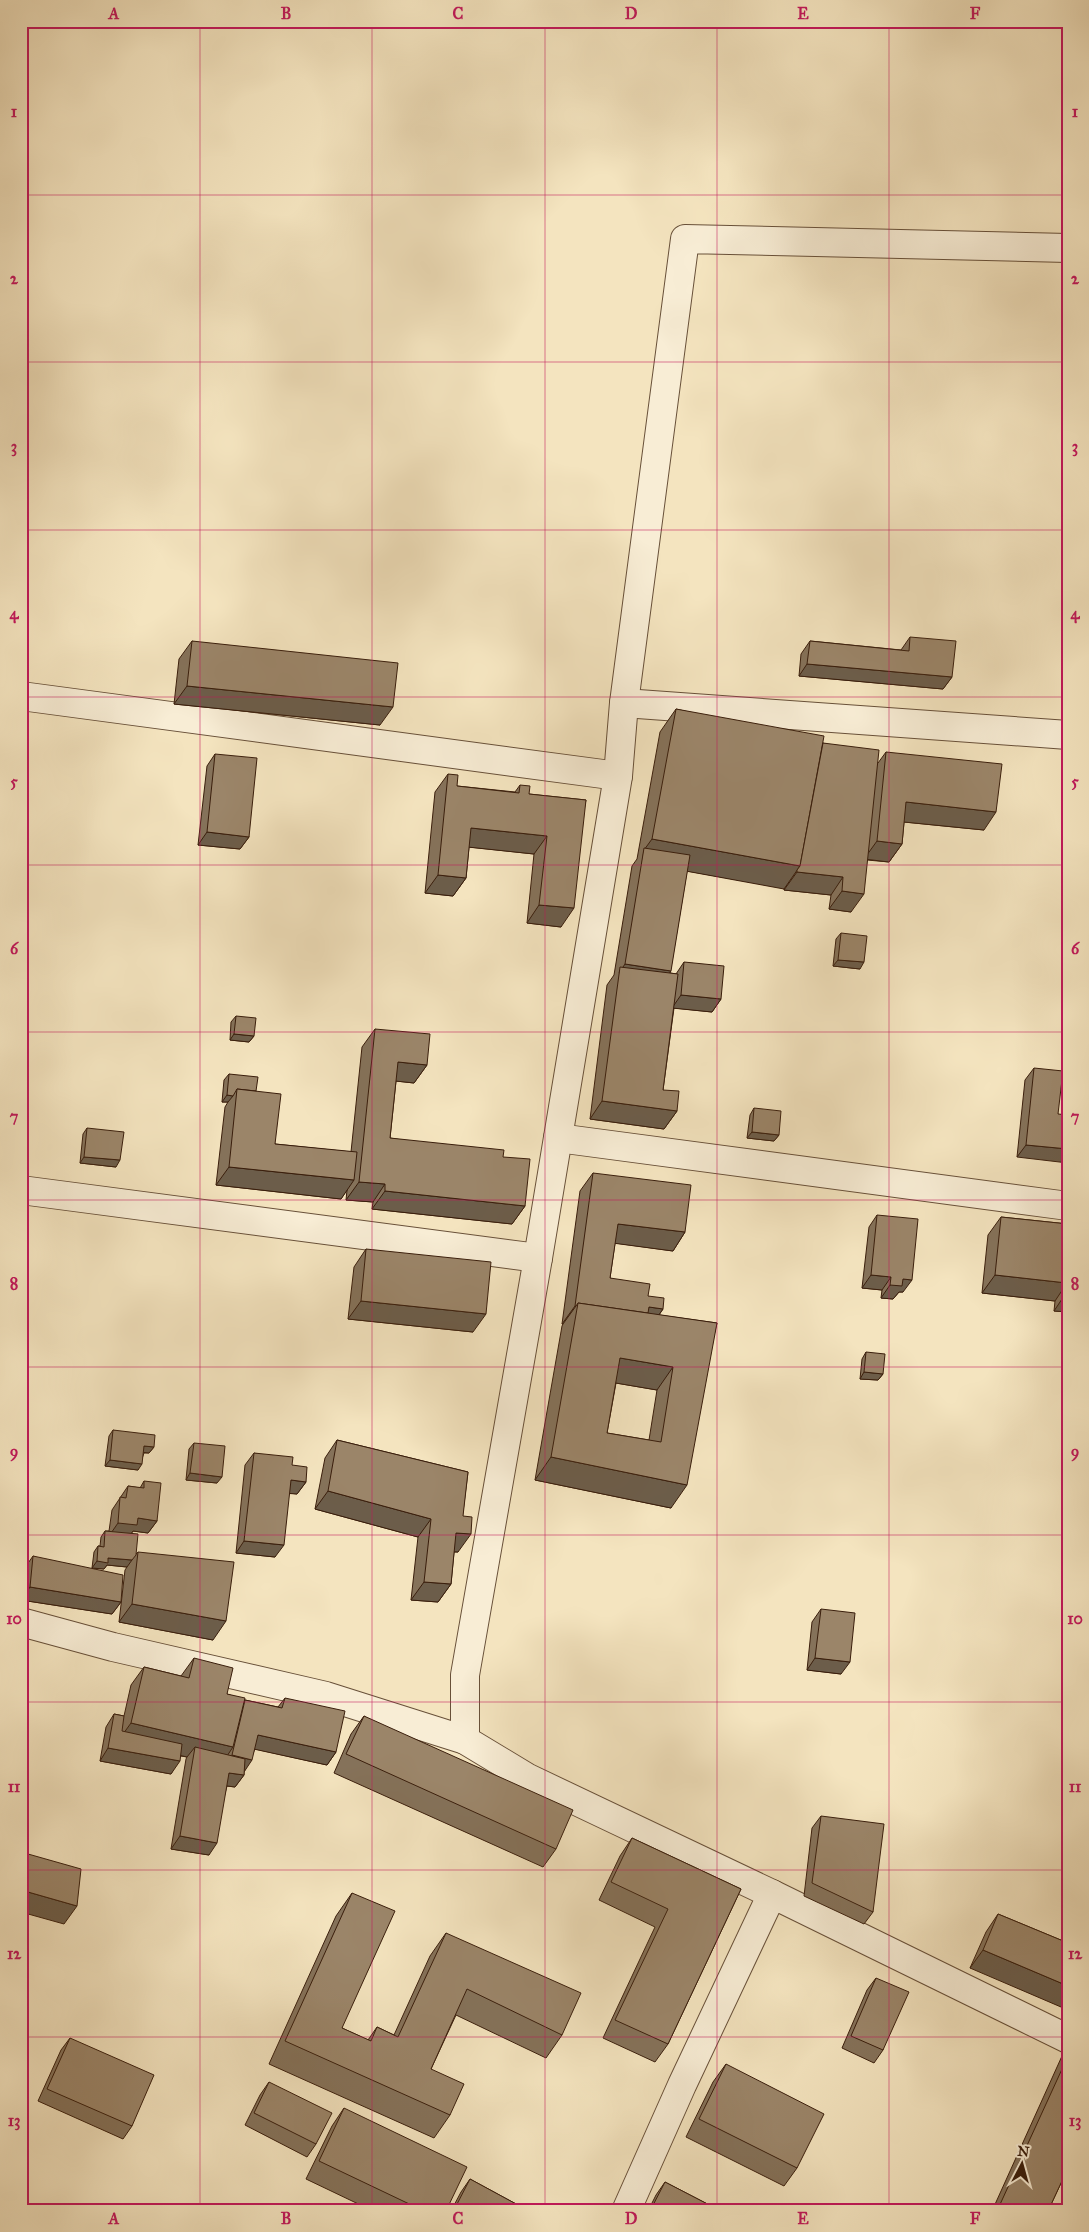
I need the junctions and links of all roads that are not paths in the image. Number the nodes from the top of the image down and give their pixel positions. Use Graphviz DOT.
graph roads {
  1 [pos="1068,248"];
  2 [pos="21,696"];
  3 [pos="624,703"];
  4 [pos="1068,735"];
  5 [pos="618,776"];
  6 [pos="558,1138"];
  7 [pos="21,1190"];
  8 [pos="1068,1206"];
  9 [pos="538,1258"];
  10 [pos="21,1622"];
  11 [pos="465,1740"];
  12 [pos="772,1894"];
  13 [pos="1068,2039"];
  14 [pos="626,2211"];
  1 -- 3 [label="street"];
  2 -- 5 [label="street"];
  3 -- 4 [label="street"];
  3 -- 5 [label="street"];
  5 -- 6 [label="street"];
  6 -- 8 [label="street"];
  6 -- 9 [label="street"];
  7 -- 9 [label="street"];
  9 -- 11 [label="street"];
  10 -- 11 [label="street"];
  11 -- 12 [label="street"];
  12 -- 13 [label="street"];
  12 -- 14 [label="street"];
}
